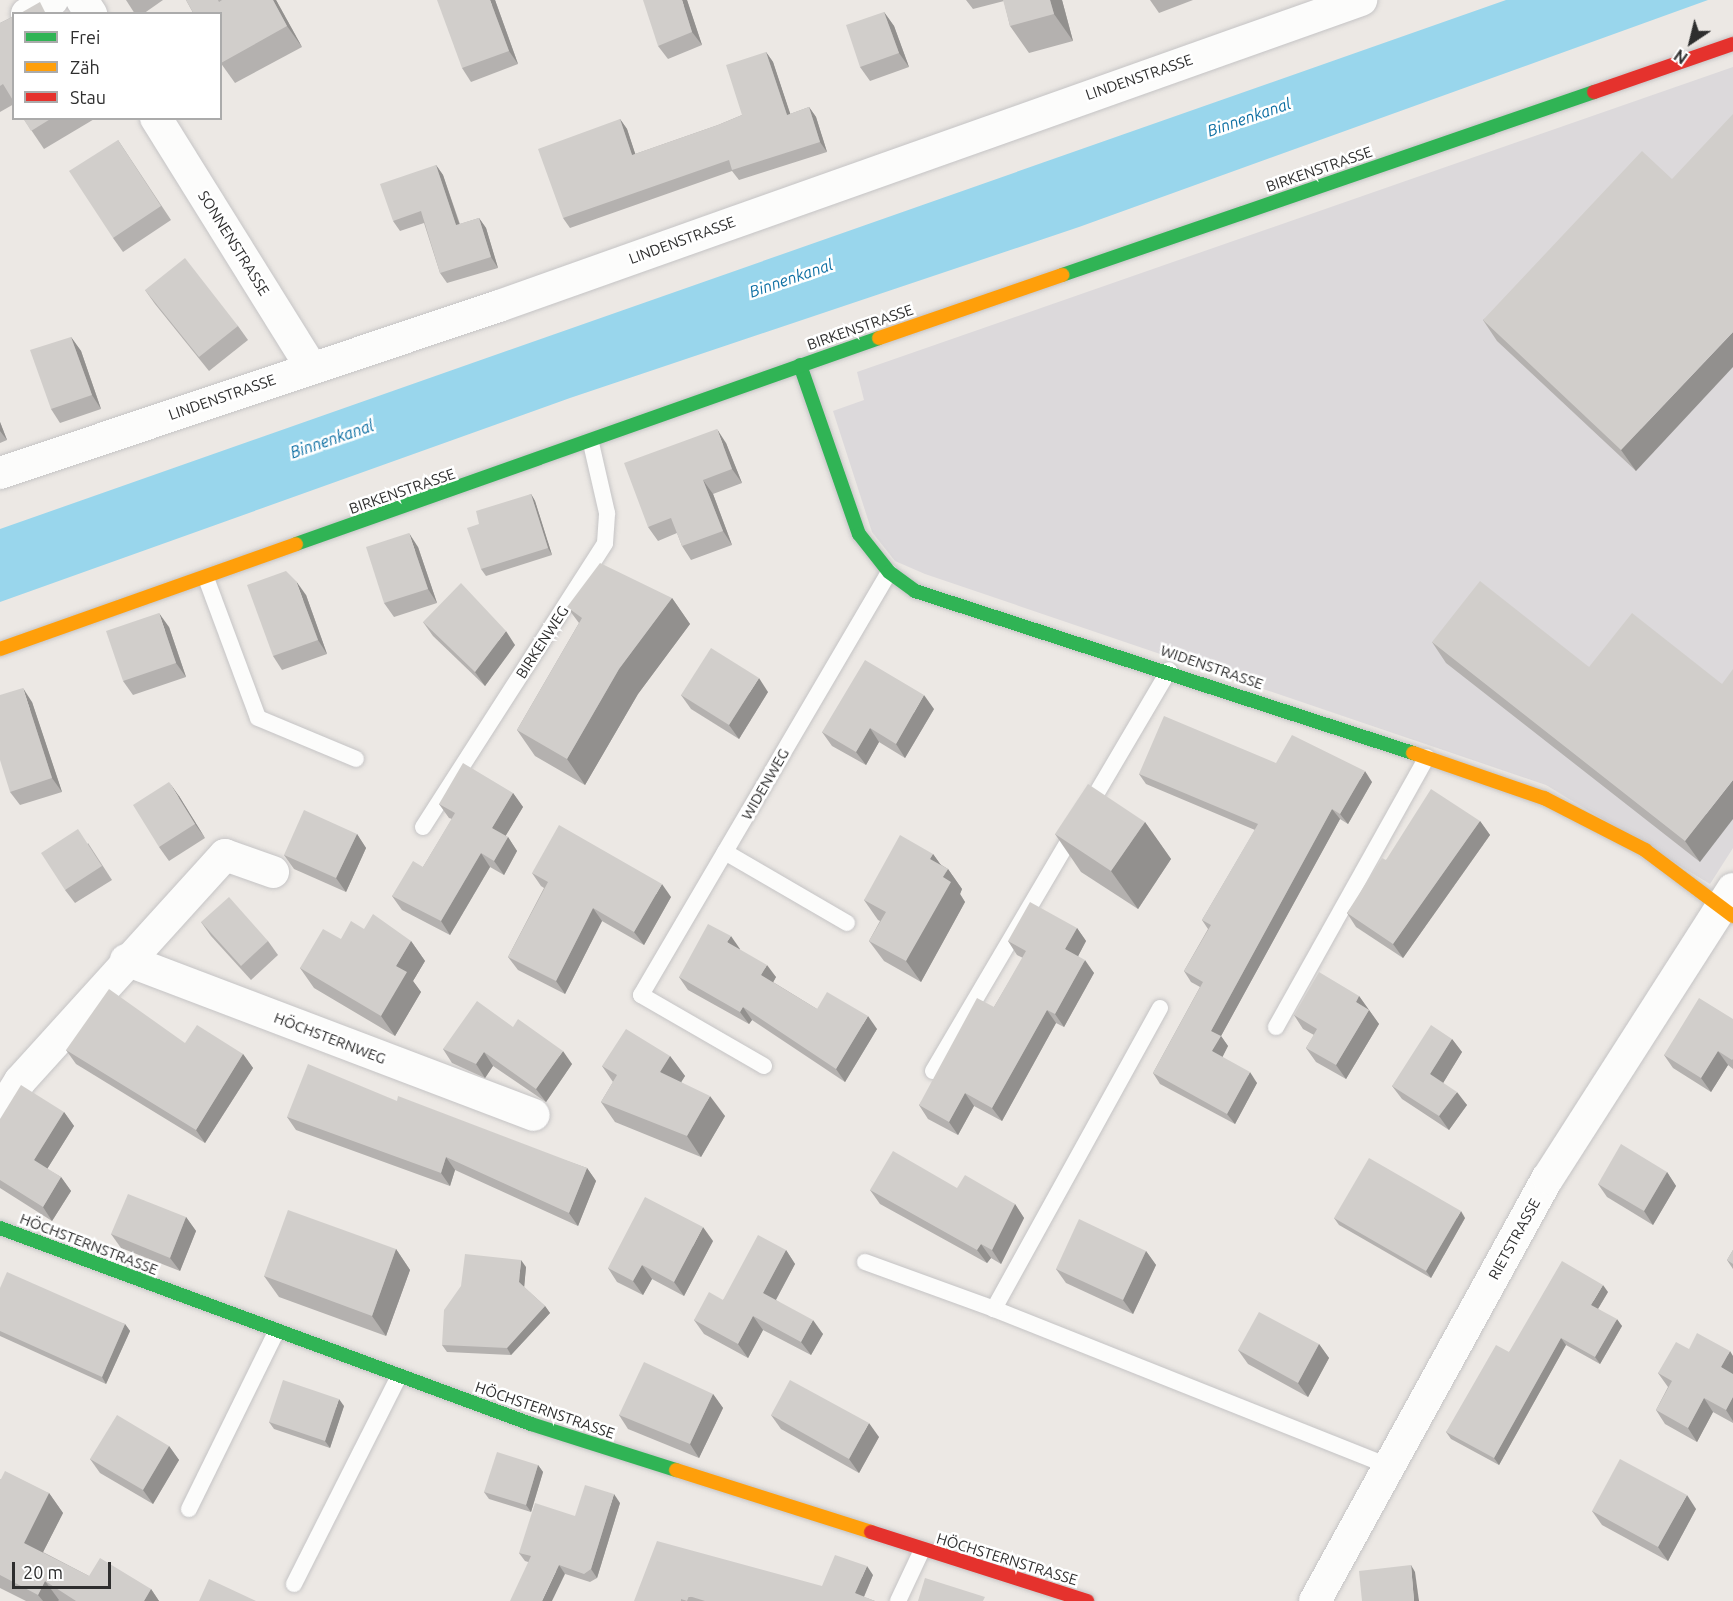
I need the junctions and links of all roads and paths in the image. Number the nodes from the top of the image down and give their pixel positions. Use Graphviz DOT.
graph roads {
  1 [pos="52,0"];
  2 [pos="1361,0"];
  3 [pos="31,12"];
  4 [pos="1733,44"];
  5 [pos="157,120"];
  6 [pos="800,365"];
  7 [pos="311,367"];
  8 [pos="591,442"];
  9 [pos="0,473"];
  10 [pos="888,572"];
  11 [pos="206,578"];
  12 [pos="0,649"];
  13 [pos="1169,670"];
  14 [pos="1427,757"];
  15 [pos="356,759"];
  16 [pos="423,827"];
  17 [pos="725,852"];
  18 [pos="273,872"];
  19 [pos="1729,904"];
  20 [pos="847,923"];
  21 [pos="126,960"];
  22 [pos="1160,1008"];
  23 [pos="1276,1027"];
  24 [pos="764,1066"];
  25 [pos="933,1071"];
  26 [pos="1,1108"];
  27 [pos="533,1116"];
  28 [pos="0,1228"];
  29 [pos="865,1262"];
  30 [pos="994,1309"];
  31 [pos="276,1334"];
  32 [pos="398,1378"];
  33 [pos="1388,1465"];
  34 [pos="189,1509"];
  35 [pos="922,1550"];
  36 [pos="294,1584"];
  37 [pos="898,1601"];
  38 [pos="1087,1601"];
  39 [pos="1315,1601"];
  1 -- 3 [label="street"];
  2 -- 7 [label="street, LINDENSTRASSE"];
  4 -- 6 [label="street, BIRKENSTRASSE"];
  5 -- 7 [label="street, SONNENSTRASSE"];
  6 -- 8 [label="street, BIRKENSTRASSE"];
  6 -- 10 [label="street, WIDENSTRASSE"];
  7 -- 9 [label="street, LINDENSTRASSE"];
  8 -- 11 [label="street, BIRKENSTRASSE"];
  8 -- 16 [label="lane, BIRKENWEG"];
  10 -- 13 [label="street, WIDENSTRASSE"];
  10 -- 17 [label="lane, WIDENWEG"];
  11 -- 12 [label="street, BIRKENSTRASSE"];
  11 -- 15 [label="lane"];
  13 -- 14 [label="street, WIDENSTRASSE"];
  13 -- 25 [label="lane"];
  14 -- 19 [label="street, WIDENSTRASSE"];
  14 -- 23 [label="lane"];
  17 -- 20 [label="lane"];
  17 -- 24 [label="lane, WIDENWEG"];
  18 -- 21 [label="street"];
  19 -- 33 [label="street, RIETSTRASSE"];
  21 -- 26 [label="street"];
  21 -- 27 [label="street, HÖCHSTERNWEG"];
  22 -- 30 [label="lane"];
  28 -- 31 [label="street, HÖCHSTERNSTRASSE"];
  29 -- 30 [label="lane"];
  30 -- 33 [label="lane"];
  31 -- 32 [label="street, HÖCHSTERNSTRASSE"];
  31 -- 34 [label="lane"];
  32 -- 35 [label="street, HÖCHSTERNSTRASSE"];
  32 -- 36 [label="lane"];
  33 -- 39 [label="street, RIETSTRASSE"];
  35 -- 37 [label="lane"];
  35 -- 38 [label="street, HÖCHSTERNSTRASSE"];
}
